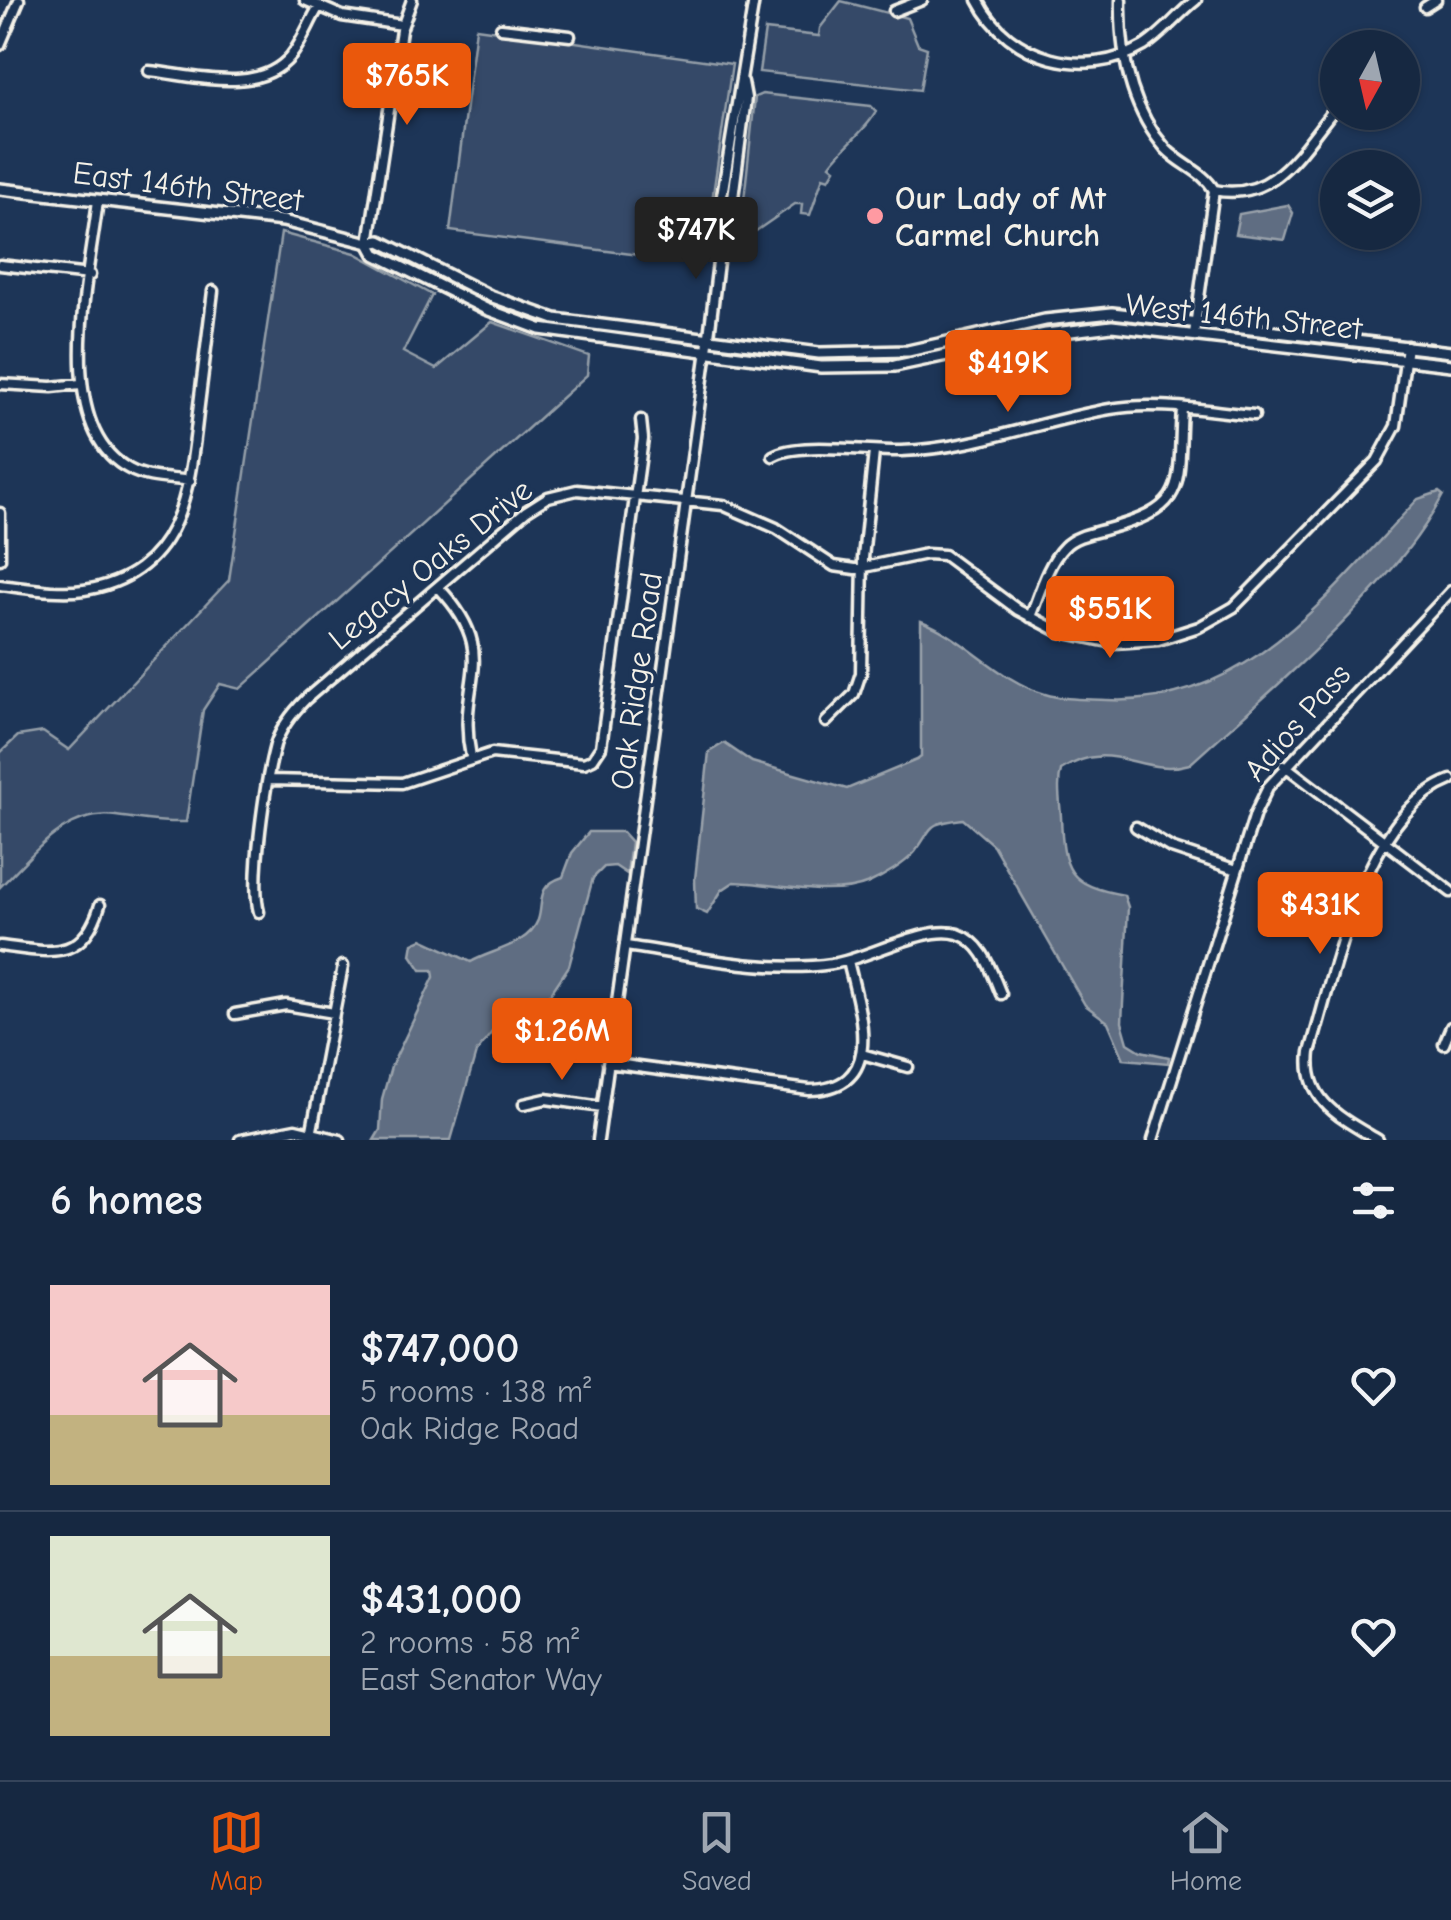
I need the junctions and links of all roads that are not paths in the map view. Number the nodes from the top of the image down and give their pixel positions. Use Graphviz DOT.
graph roads {
  1 [pos="19,0"];
  2 [pos="305,0"];
  3 [pos="412,0"];
  4 [pos="754,0"];
  5 [pos="922,0"];
  6 [pos="978,0"];
  7 [pos="1121,0"];
  8 [pos="1196,0"];
  9 [pos="1436,0"];
  10 [pos="1425,7"];
  11 [pos="318,8"];
  12 [pos="894,12"];
  13 [pos="402,25"];
  14 [pos="501,28"];
  15 [pos="570,36"];
  16 [pos="0,44"];
  17 [pos="1122,57"];
  18 [pos="148,71"];
  19 [pos="1320,127"];
  20 [pos="0,189"];
  21 [pos="1214,190"];
  22 [pos="98,200"];
  23 [pos="368,243"];
  24 [pos="0,265"];
  25 [pos="90,275"];
  26 [pos="213,291"];
  27 [pos="1196,321"];
  28 [pos="1194,334"];
  29 [pos="708,340"];
  30 [pos="1407,346"];
  31 [pos="1451,352"];
  32 [pos="706,353"];
  33 [pos="1406,360"];
  34 [pos="1451,365"];
  35 [pos="0,384"];
  36 [pos="80,384"];
  37 [pos="1182,408"];
  38 [pos="1254,415"];
  39 [pos="640,420"];
  40 [pos="874,452"];
  41 [pos="773,456"];
  42 [pos="190,481"];
  43 [pos="635,494"];
  44 [pos="686,499"];
  45 [pos="0,513"];
  46 [pos="0,559"];
  47 [pos="862,568"];
  48 [pos="0,584"];
  49 [pos="439,588"];
  50 [pos="1450,594"];
  51 [pos="1030,617"];
  52 [pos="826,722"];
  53 [pos="471,757"];
  54 [pos="1284,765"];
  55 [pos="270,780"];
  56 [pos="1451,780"];
  57 [pos="1136,827"];
  58 [pos="1384,842"];
  59 [pos="1237,870"];
  60 [pos="1451,892"];
  61 [pos="100,905"];
  62 [pos="259,912"];
  63 [pos="0,946"];
  64 [pos="625,946"];
  65 [pos="848,961"];
  66 [pos="344,966"];
  67 [pos="1001,994"];
  68 [pos="334,1013"];
  69 [pos="235,1014"];
  70 [pos="1451,1027"];
  71 [pos="1444,1044"];
  72 [pos="862,1054"];
  73 [pos="608,1063"];
  74 [pos="908,1068"];
  75 [pos="524,1104"];
  76 [pos="602,1107"];
  77 [pos="312,1130"];
  78 [pos="240,1140"];
  79 [pos="340,1140"];
  80 [pos="598,1140"];
  81 [pos="1153,1140"];
  82 [pos="1378,1140"];
  1 -- 16 [label="street"];
  2 -- 11 [label="street"];
  3 -- 13 [label="street"];
  4 -- 29 [label="street, Oak Ridge Road"];
  5 -- 12 [label="street"];
  6 -- 17 [label="street"];
  7 -- 17 [label="street"];
  8 -- 17 [label="street"];
  9 -- 10 [label="street"];
  11 -- 13 [label="street"];
  11 -- 18 [label="street"];
  13 -- 23 [label="street"];
  14 -- 15 [label="street"];
  17 -- 21 [label="street"];
  19 -- 21 [label="street"];
  20 -- 22 [label="main road, East 146th Street"];
  21 -- 27 [label="street"];
  22 -- 23 [label="main road, East 146th Street"];
  22 -- 25 [label="street"];
  23 -- 29 [label="main road, West 146th Street"];
  23 -- 32 [label="main road, West 146th Street"];
  24 -- 25 [label="street"];
  25 -- 36 [label="street"];
  26 -- 42 [label="street"];
  27 -- 28 [label="street"];
  27 -- 29 [label="main road, West 146th Street"];
  27 -- 30 [label="main road, West 146th Street"];
  28 -- 32 [label="main road, West 146th Street"];
  28 -- 33 [label="main road, West 146th Street"];
  29 -- 32 [label="street, Oak Ridge Road"];
  30 -- 31 [label="main road, West 146th Street"];
  30 -- 33 [label="street"];
  32 -- 44 [label="street, Oak Ridge Road"];
  33 -- 34 [label="main road, West 146th Street"];
  33 -- 51 [label="street"];
  35 -- 36 [label="street"];
  36 -- 42 [label="street"];
  37 -- 38 [label="street"];
  37 -- 40 [label="street"];
  37 -- 51 [label="street"];
  39 -- 43 [label="street"];
  40 -- 41 [label="street"];
  40 -- 47 [label="street"];
  42 -- 48 [label="street"];
  43 -- 44 [label="street, Legacy Oaks Drive"];
  43 -- 49 [label="street, Legacy Oaks Drive"];
  43 -- 53 [label="street"];
  44 -- 47 [label="street, Legacy Oaks Drive"];
  44 -- 64 [label="street, Oak Ridge Road"];
  45 -- 46 [label="street"];
  47 -- 51 [label="street"];
  47 -- 52 [label="street"];
  49 -- 53 [label="street"];
  49 -- 55 [label="street, Legacy Oaks Drive"];
  50 -- 54 [label="street, Adios Pass"];
  53 -- 55 [label="street"];
  54 -- 58 [label="street"];
  54 -- 59 [label="street, Adios Pass"];
  55 -- 62 [label="street, Legacy Oaks Drive"];
  56 -- 58 [label="street"];
  57 -- 59 [label="street"];
  58 -- 60 [label="street"];
  58 -- 82 [label="street"];
  59 -- 81 [label="street, Adios Pass"];
  61 -- 63 [label="street"];
  64 -- 65 [label="street"];
  64 -- 73 [label="street, Oak Ridge Road"];
  65 -- 67 [label="street"];
  65 -- 72 [label="street"];
  66 -- 68 [label="street"];
  68 -- 69 [label="street"];
  68 -- 77 [label="street"];
  70 -- 71 [label="street"];
  72 -- 73 [label="street"];
  72 -- 74 [label="street"];
  73 -- 76 [label="street, Oak Ridge Road"];
  75 -- 76 [label="street"];
  76 -- 80 [label="street, Oak Ridge Road"];
  77 -- 78 [label="street"];
  77 -- 79 [label="street"];
}
